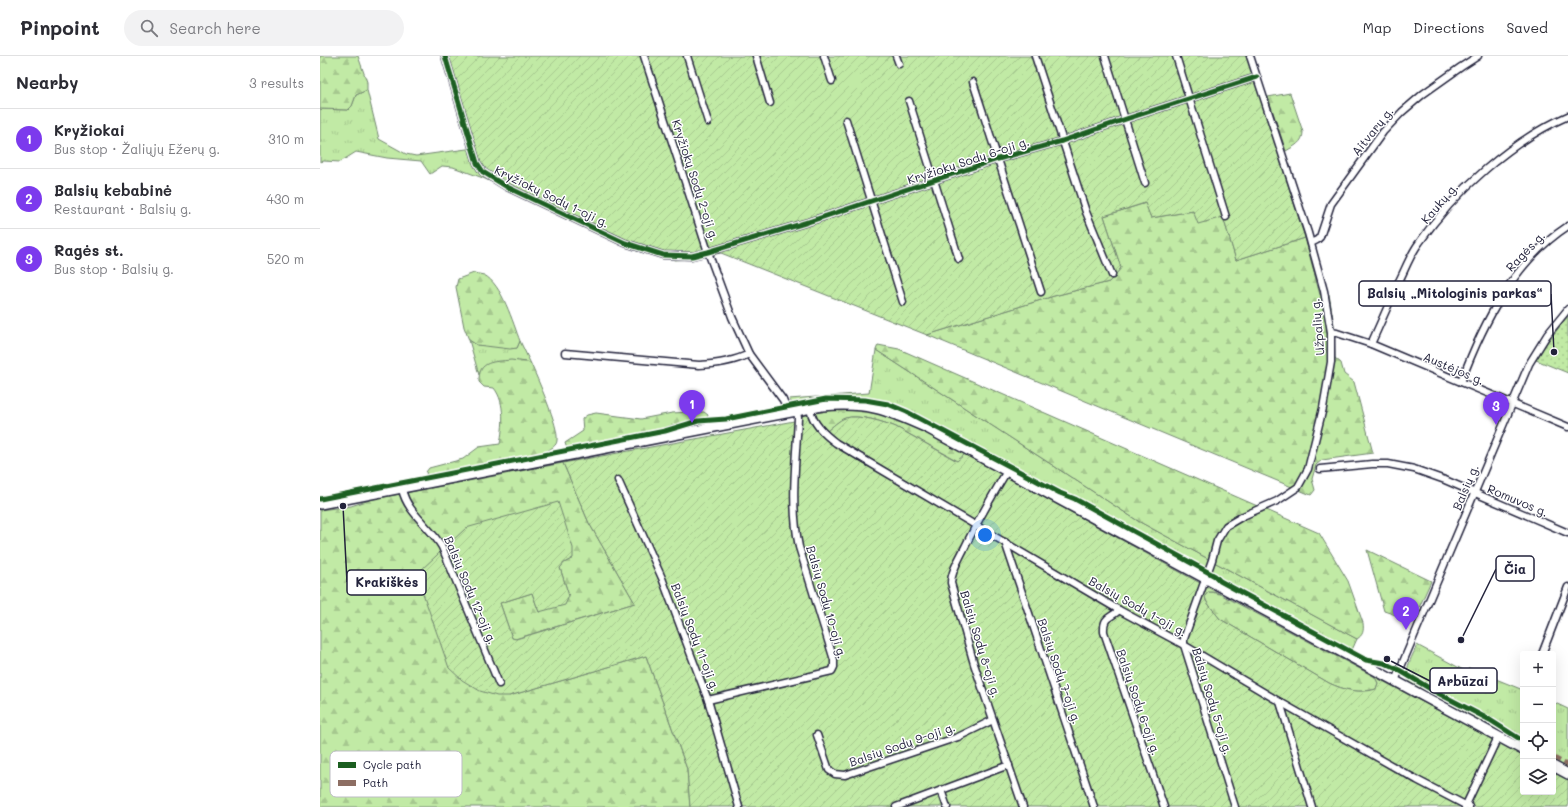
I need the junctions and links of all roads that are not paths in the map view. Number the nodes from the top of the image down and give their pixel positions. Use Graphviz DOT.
graph roads {
  1 [pos="445,56"];
  2 [pos="644,56"];
  3 [pos="687,56"];
  4 [pos="756,56"];
  5 [pos="824,56"];
  6 [pos="896,56"];
  7 [pos="1035,56"];
  8 [pos="1105,56"];
  9 [pos="1176,56"];
  10 [pos="1250,56"];
  11 [pos="1478,56"];
  12 [pos="899,64"];
  13 [pos="1257,77"];
  14 [pos="832,81"];
  15 [pos="973,82"];
  16 [pos="1189,99"];
  17 [pos="909,101"];
  18 [pos="770,103"];
  19 [pos="1568,116"];
  20 [pos="1126,119"];
  21 [pos="846,120"];
  22 [pos="708,122"];
  23 [pos="1062,141"];
  24 [pos="998,159"];
  25 [pos="935,181"];
  26 [pos="1145,183"];
  27 [pos="871,201"];
  28 [pos="1226,217"];
  29 [pos="1568,226"];
  30 [pos="1311,243"];
  31 [pos="708,252"];
  32 [pos="959,259"];
  33 [pos="1112,275"];
  34 [pos="1041,292"];
  35 [pos="903,302"];
  36 [pos="1568,309"];
  37 [pos="1330,332"];
  38 [pos="1371,344"];
  39 [pos="565,353"];
  40 [pos="749,354"];
  41 [pos="1460,382"];
  42 [pos="1511,404"];
  43 [pos="810,409"];
  44 [pos="793,412"];
  45 [pos="1568,427"];
  46 [pos="1320,469"];
  47 [pos="1007,471"];
  48 [pos="618,480"];
  49 [pos="402,489"];
  50 [pos="1474,493"];
  51 [pos="320,504"];
  52 [pos="976,524"];
  53 [pos="1568,533"];
  54 [pos="1005,542"];
  55 [pos="1205,579"];
  56 [pos="1568,587"];
  57 [pos="1119,610"];
  58 [pos="1184,645"];
  59 [pos="1543,651"];
  60 [pos="1395,681"];
  61 [pos="499,684"];
  62 [pos="708,700"];
  63 [pos="1280,702"];
  64 [pos="993,720"];
  65 [pos="817,735"];
  66 [pos="1498,737"];
  67 [pos="1520,748"];
  68 [pos="1009,765"];
  69 [pos="1556,768"];
  70 [pos="1568,774"];
  71 [pos="941,790"];
  72 [pos="1466,806"];
  73 [pos="739,807"];
  74 [pos="896,807"];
  75 [pos="947,807"];
  76 [pos="1023,807"];
  77 [pos="1094,807"];
  78 [pos="1164,807"];
  79 [pos="1234,807"];
  80 [pos="1312,807"];
  1 -- 31 [label="street, Kryžiokų Sodų 1-oji g."];
  2 -- 31 [label="street, Kryžiokų Sodų 2-oji g."];
  3 -- 22 [label="street"];
  4 -- 18 [label="street"];
  5 -- 14 [label="street"];
  6 -- 12 [label="street"];
  7 -- 23 [label="street"];
  8 -- 20 [label="street"];
  9 -- 16 [label="street"];
  10 -- 13 [label="street, Užpalių g."];
  11 -- 30 [label="street, Aitvarų g."];
  13 -- 16 [label="street, Kryžiokų Sodų 6-oji g."];
  13 -- 30 [label="street, Užpalių g."];
  15 -- 24 [label="street"];
  16 -- 20 [label="street, Kryžiokų Sodų 6-oji g."];
  16 -- 28 [label="street"];
  17 -- 25 [label="street"];
  19 -- 38 [label="street, Kaukų g."];
  20 -- 23 [label="street, Kryžiokų Sodų 6-oji g."];
  20 -- 26 [label="street"];
  21 -- 27 [label="street"];
  23 -- 24 [label="street, Kryžiokų Sodų 6-oji g."];
  23 -- 33 [label="street"];
  24 -- 25 [label="street, Kryžiokų Sodų 6-oji g."];
  24 -- 34 [label="street"];
  25 -- 27 [label="street, Kryžiokų Sodų 6-oji g."];
  25 -- 32 [label="street"];
  27 -- 31 [label="street, Kryžiokų Sodų 6-oji g."];
  27 -- 35 [label="street"];
  29 -- 41 [label="street, Ragės g."];
  30 -- 37 [label="street, Užpalių g."];
  31 -- 40 [label="street, Kryžiokų Sodų 2-oji g."];
  36 -- 42 [label="street, Balsių g."];
  37 -- 38 [label="street, Austėjos g."];
  37 -- 55 [label="street, Užpalių g."];
  38 -- 41 [label="street, Austėjos g."];
  39 -- 40 [label="street"];
  40 -- 44 [label="street, Kryžiokų Sodų 2-oji g."];
  41 -- 42 [label="street, Austėjos g."];
  42 -- 45 [label="street, Austėjos g."];
  42 -- 50 [label="street, Balsių g."];
  43 -- 44 [label="main road"];
  43 -- 47 [label="main road"];
  43 -- 52 [label="street, Balsių Sodų 1-oji g."];
  44 -- 49 [label="main road"];
  44 -- 62 [label="street, Balsių Sodų 10-oji g."];
  46 -- 50 [label="street, Romuvos g."];
  47 -- 52 [label="street, Balsių Sodų 8-oji g."];
  47 -- 55 [label="main road"];
  48 -- 62 [label="street, Balsių Sodų 11-oji g."];
  49 -- 51 [label="main road"];
  49 -- 61 [label="street, Balsių Sodų 12-oji g."];
  50 -- 53 [label="street, Romuvos g."];
  50 -- 60 [label="street, Balsių g."];
  52 -- 54 [label="street, Balsių Sodų 1-oji g."];
  52 -- 64 [label="street, Balsių Sodų 8-oji g."];
  54 -- 57 [label="street, Balsių Sodų 1-oji g."];
  54 -- 77 [label="street, Balsių Sodų 7-oji g."];
  55 -- 58 [label="street, Balsių Sodų 5-oji g."];
  55 -- 60 [label="main road"];
  56 -- 59 [label="street"];
  57 -- 58 [label="street, Balsių Sodų 1-oji g."];
  57 -- 78 [label="street, Balsių Sodų 6-oji g."];
  58 -- 63 [label="street, Balsių Sodų 1-oji g."];
  58 -- 79 [label="street, Balsių Sodų 5-oji g."];
  60 -- 66 [label="main road"];
  62 -- 73 [label="street, Balsių Sodų 11-oji g."];
  63 -- 72 [label="street, Balsių Sodų 1-oji g."];
  63 -- 80 [label="street"];
  64 -- 65 [label="street, Balsių Sodų 9-oji g."];
  64 -- 68 [label="street, Balsių Sodų 8-oji g."];
  66 -- 67 [label="main road"];
  66 -- 72 [label="street"];
  68 -- 71 [label="street"];
  68 -- 76 [label="street, Balsių Sodų 8-oji g."];
  69 -- 70 [label="main road"];
  71 -- 74 [label="street"];
  71 -- 75 [label="street"];
}
